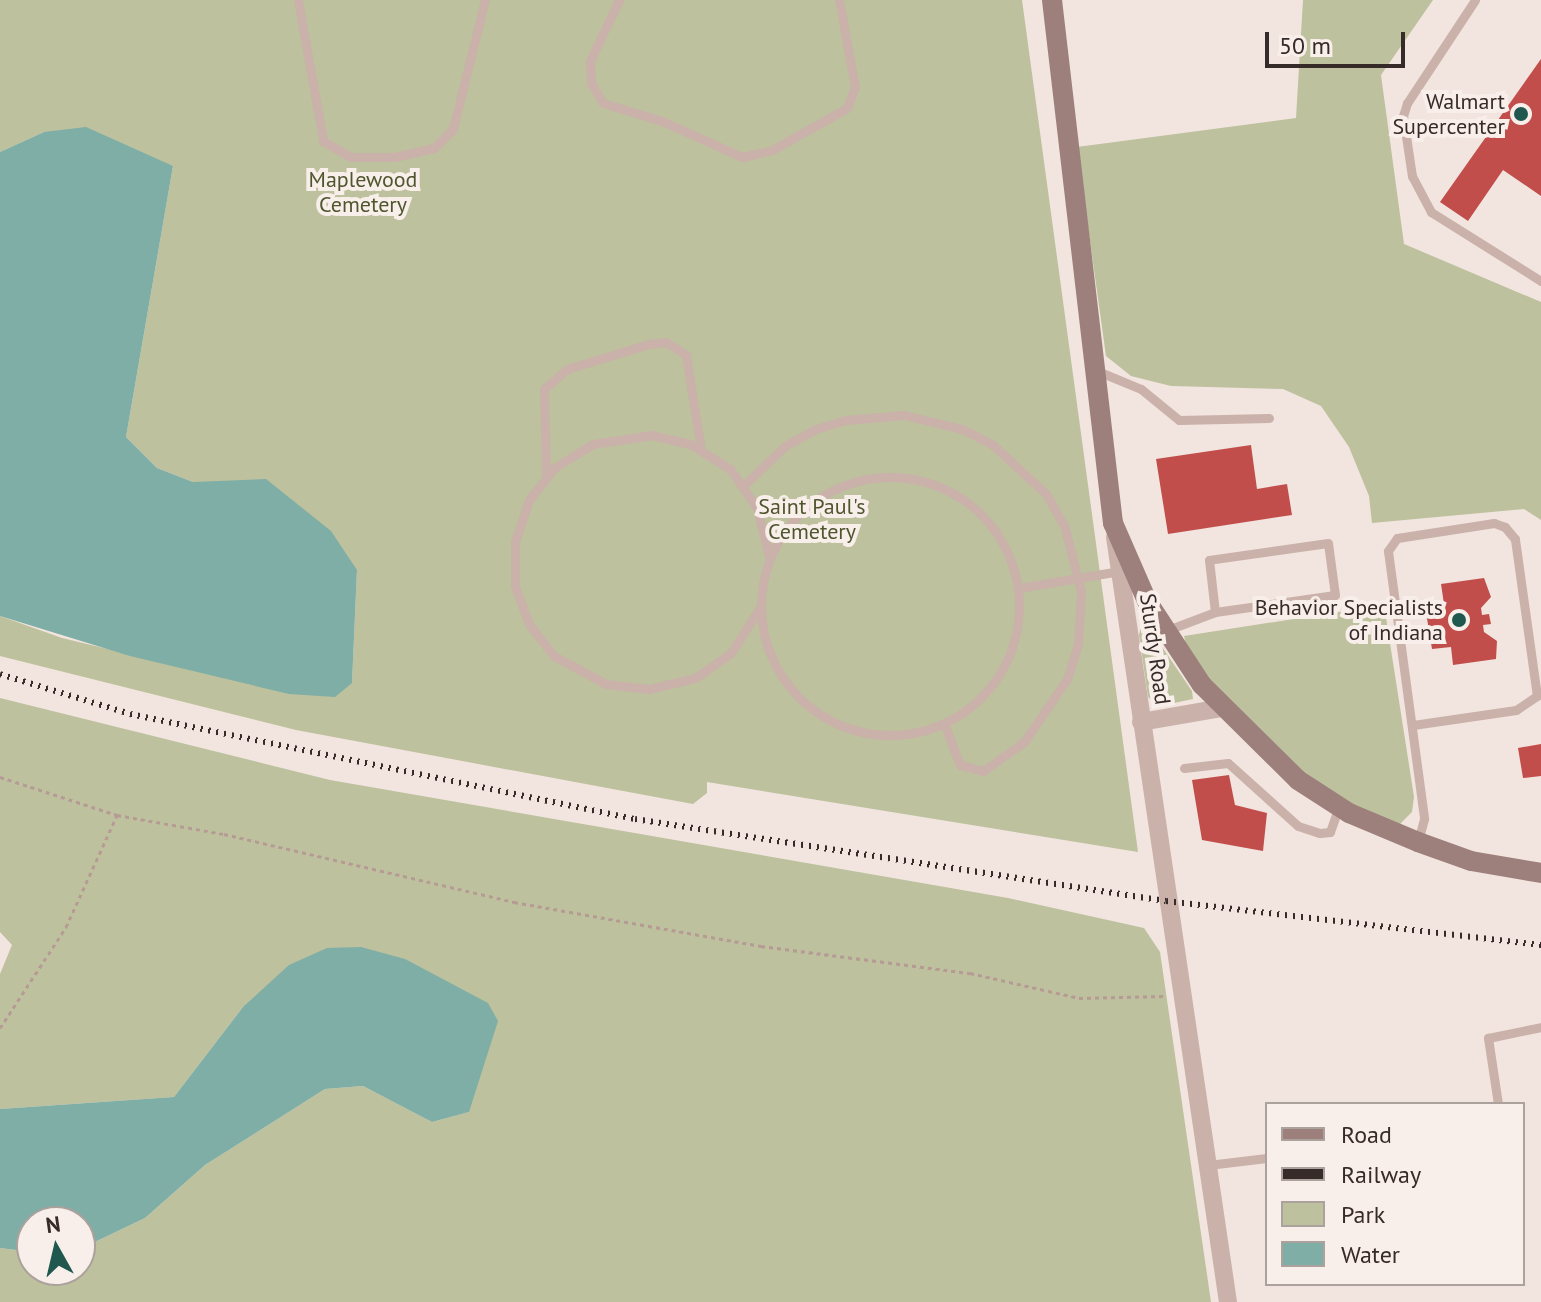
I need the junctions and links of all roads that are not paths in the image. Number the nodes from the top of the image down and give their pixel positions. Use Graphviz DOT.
graph roads {
  1 [pos="298,0"];
  2 [pos="485,0"];
  3 [pos="619,0"];
  4 [pos="839,0"];
  5 [pos="1052,0"];
  6 [pos="1475,0"];
  7 [pos="1541,281"];
  8 [pos="1095,370"];
  9 [pos="1269,418"];
  10 [pos="701,450"];
  11 [pos="546,478"];
  12 [pos="744,485"];
  13 [pos="1113,523"];
  14 [pos="769,557"];
  15 [pos="1120,571"];
  16 [pos="1079,578"];
  17 [pos="1019,588"];
  18 [pos="760,607"];
  19 [pos="1215,612"];
  20 [pos="1165,631"];
  21 [pos="1221,708"];
  22 [pos="1141,722"];
  23 [pos="944,723"];
  24 [pos="1413,725"];
  25 [pos="1184,768"];
  26 [pos="1339,806"];
  27 [pos="1418,842"];
  28 [pos="1541,873"];
  29 [pos="1541,1027"];
  30 [pos="1498,1102"];
  31 [pos="1265,1158"];
  32 [pos="1208,1165"];
  33 [pos="1228,1302"];
  1 -- 2 [label="lane"];
  3 -- 4 [label="lane"];
  5 -- 8 [label="street, Sturdy Road"];
  6 -- 7 [label="lane"];
  8 -- 9 [label="lane"];
  8 -- 13 [label="street, Sturdy Road"];
  10 -- 11 [label="lane"];
  10 -- 11 [label="lane"];
  10 -- 12 [label="lane"];
  11 -- 18 [label="lane"];
  12 -- 14 [label="lane"];
  12 -- 16 [label="lane"];
  13 -- 15 [label="street, Sturdy Road"];
  13 -- 20 [label="street"];
  14 -- 17 [label="lane"];
  14 -- 18 [label="lane"];
  15 -- 16 [label="lane"];
  15 -- 22 [label="street, Sturdy Road"];
  16 -- 17 [label="lane"];
  16 -- 23 [label="lane"];
  17 -- 23 [label="lane"];
  18 -- 23 [label="lane"];
  19 -- 19 [label="lane"];
  19 -- 20 [label="lane"];
  20 -- 21 [label="street"];
  21 -- 22 [label="street"];
  21 -- 26 [label="street"];
  22 -- 32 [label="street, Sturdy Road"];
  24 -- 24 [label="lane"];
  24 -- 27 [label="lane"];
  25 -- 26 [label="lane"];
  26 -- 27 [label="street"];
  27 -- 28 [label="street"];
  29 -- 30 [label="lane"];
  31 -- 32 [label="lane"];
  32 -- 33 [label="street, Sturdy Road"];
}
